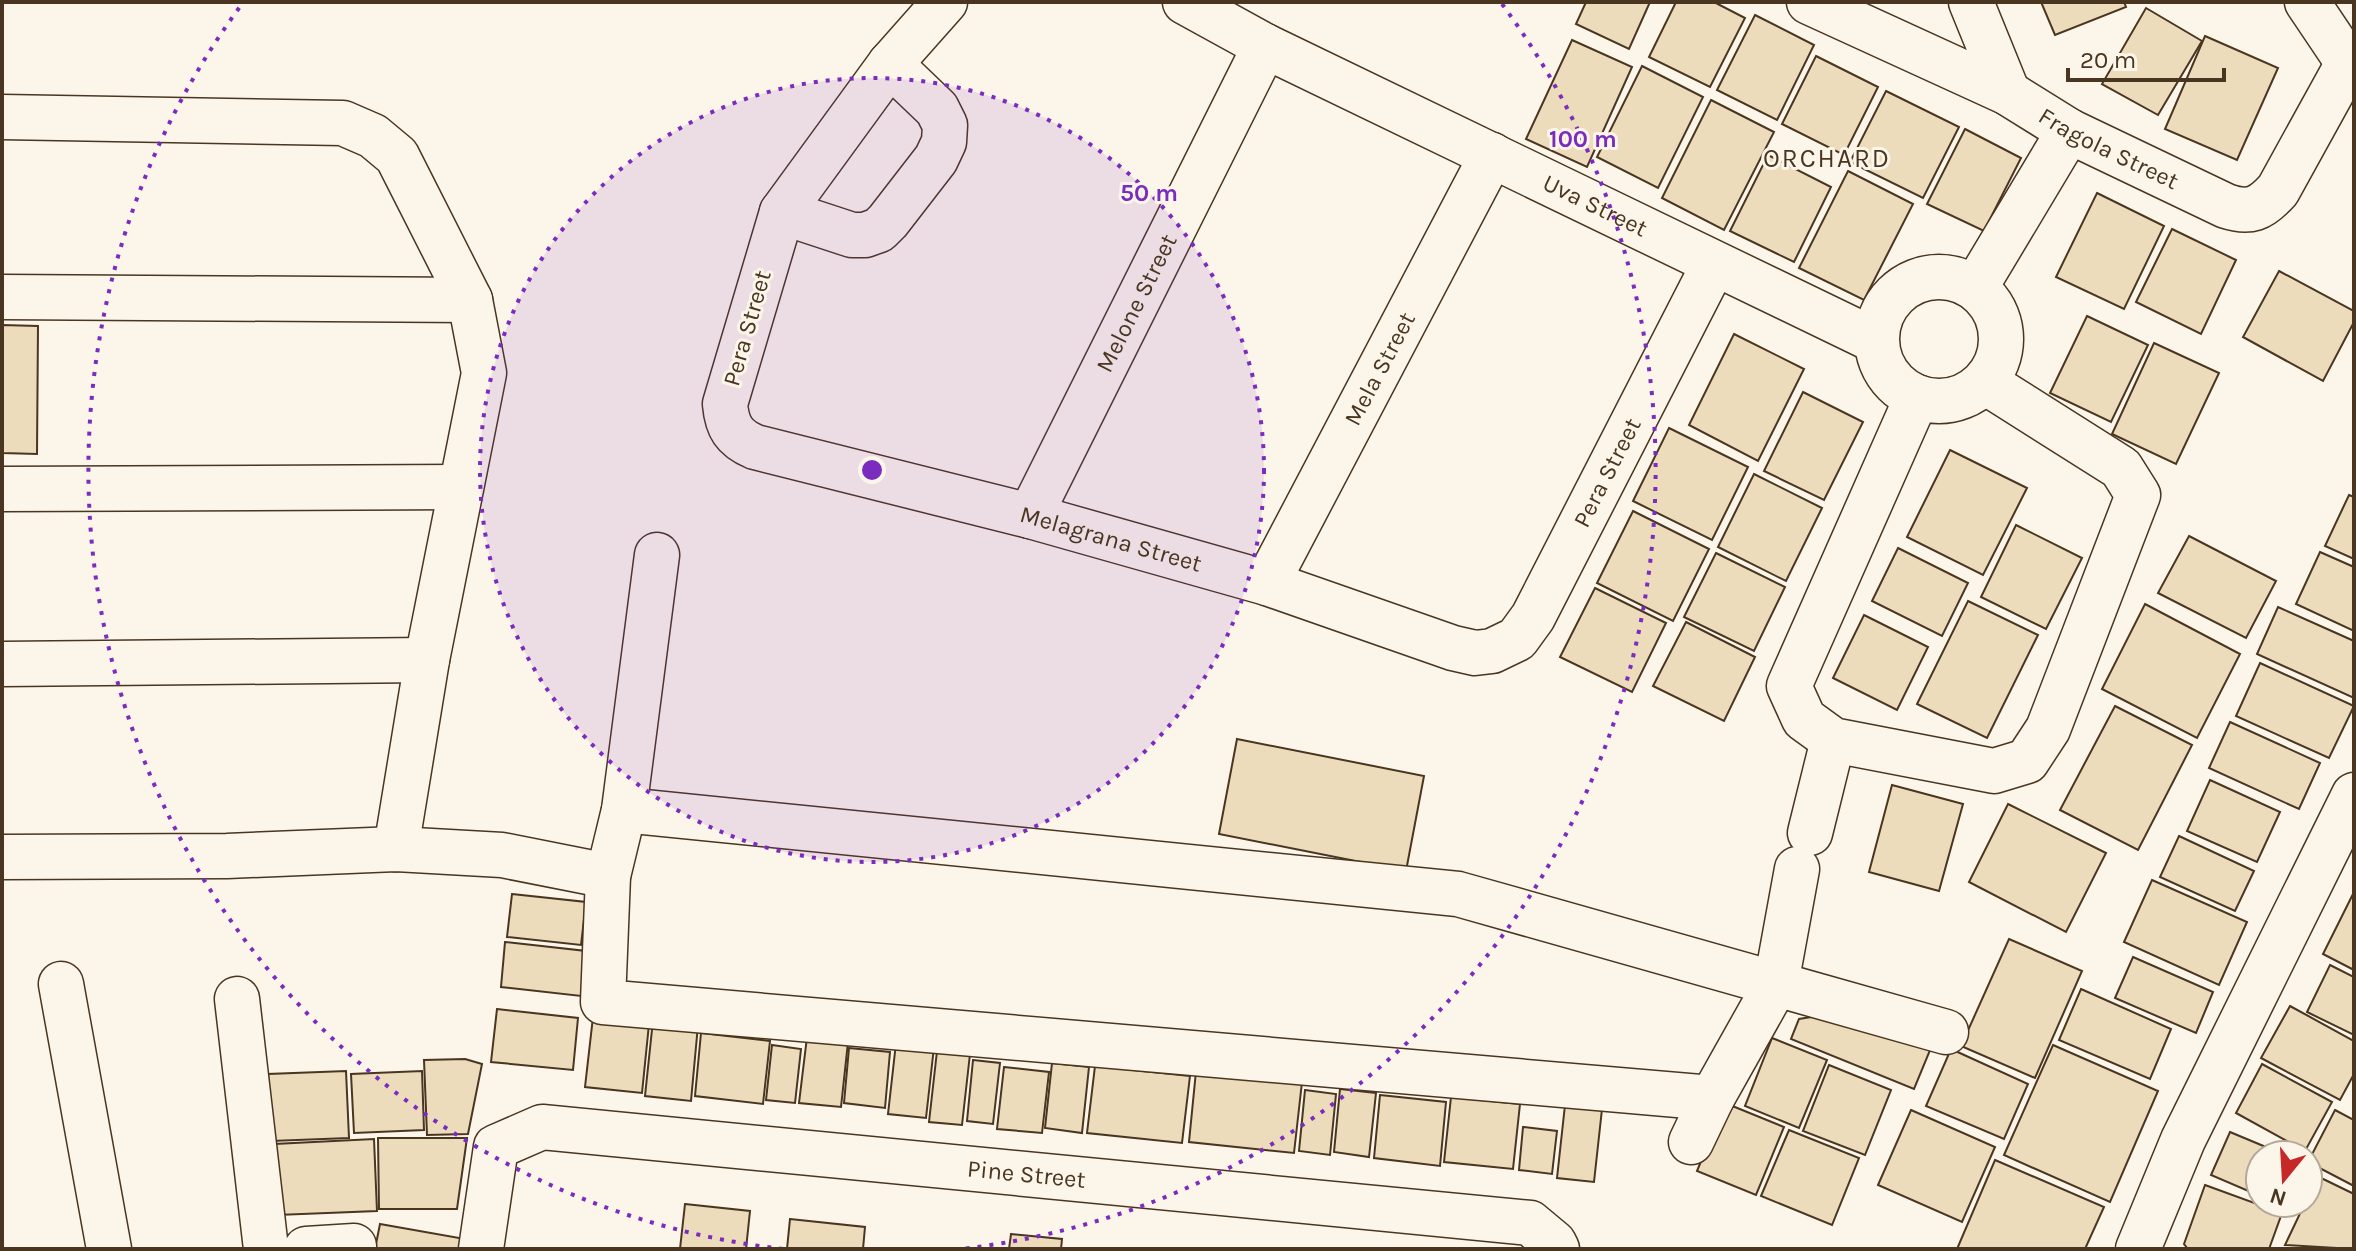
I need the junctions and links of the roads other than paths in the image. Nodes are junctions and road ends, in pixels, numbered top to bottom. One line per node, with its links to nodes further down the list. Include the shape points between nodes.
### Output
1 (945, 2): 7 (street, Pera Street)
2 (1185, 2): 6 (street, Uva Street)
3 (1809, 2): 9 (street, Fragola Street)
4 (1971, 2): 9 (street)
5 (2307, 2): 8 (street, Fragola Street)
6 (1265, 46): 12 (street, Uva Street); 24 (street, Melone Street)
7 (890, 64): 13 (street, Pera Street); 13 (street, via 937,109 945,125 936,159 888,221 865,235)
8 (2351, 64): 11 (street, Fragola Street, via 2278,190 2255,209 2226,206)
9 (2008, 93): 11 (street, Fragola Street)
10 (2, 117): 17 (street, via 343,123 373,136 397,156)
11 (2069, 131): 15 (street)
12 (1492, 155): 14 (street, Uva Street); 26 (street, Mela Street)
13 (782, 212): 21 (street, Pera Street, via 725,404 731,432)
14 (1714, 264): 18 (street, Uva Street); 27 (street, Pera Street, via 1533,617 1517,639)
15 (1975, 288): 18 (street, via 1938,276 1900,289 1887,304); 19 (street, via 1991,303 2003,343)
16 (2, 297): 17 (street)
17 (470, 300): 22 (street, via 484,373)
18 (1876, 341): 20 (street, via 1888,375)
19 (1985, 382): 20 (street, via 1953,400); 30 (street, via 2121,468 2138,495 2048,729 2027,761 1994,771)
20 (1917, 397): 30 (street, via 1789,686 1804,719)
21 (742, 441): 24 (street, Melagrana Street)
22 (460, 487): 23 (street); 28 (street)
23 (2, 489)
24 (1030, 516): 26 (street, Melagrana Street)
25 (657, 555): 32 (street)
26 (1267, 583): 27 (street, Melagrana Street)
27 (1475, 653)
28 (427, 660): 29 (street); 33 (street)
29 (2, 664)
30 (1833, 740): 37 (street)
31 (2354, 795): 48 (street, via 2183,1140)
32 (624, 810): 35 (street); 37 (street, via 1458,894)
33 (396, 849): 34 (street); 35 (street, via 502,855)
34 (2, 857)
35 (608, 876): 40 (street, via 603,1002)
36 (61, 984): 43 (street)
37 (1776, 984): 39 (street); 40 (street)
38 (237, 999): 44 (street)
39 (1946, 1032)
40 (1712, 1098): 41 (street)
41 (1691, 1142)
42 (1555, 1246): 47 (street, Pine Street, via 1530,1223 542,1127 496,1147)
43 (109, 1249)
44 (266, 1249)
45 (306, 1249): 46 (street)
46 (354, 1249)
47 (481, 1249)
48 (2138, 1249)

